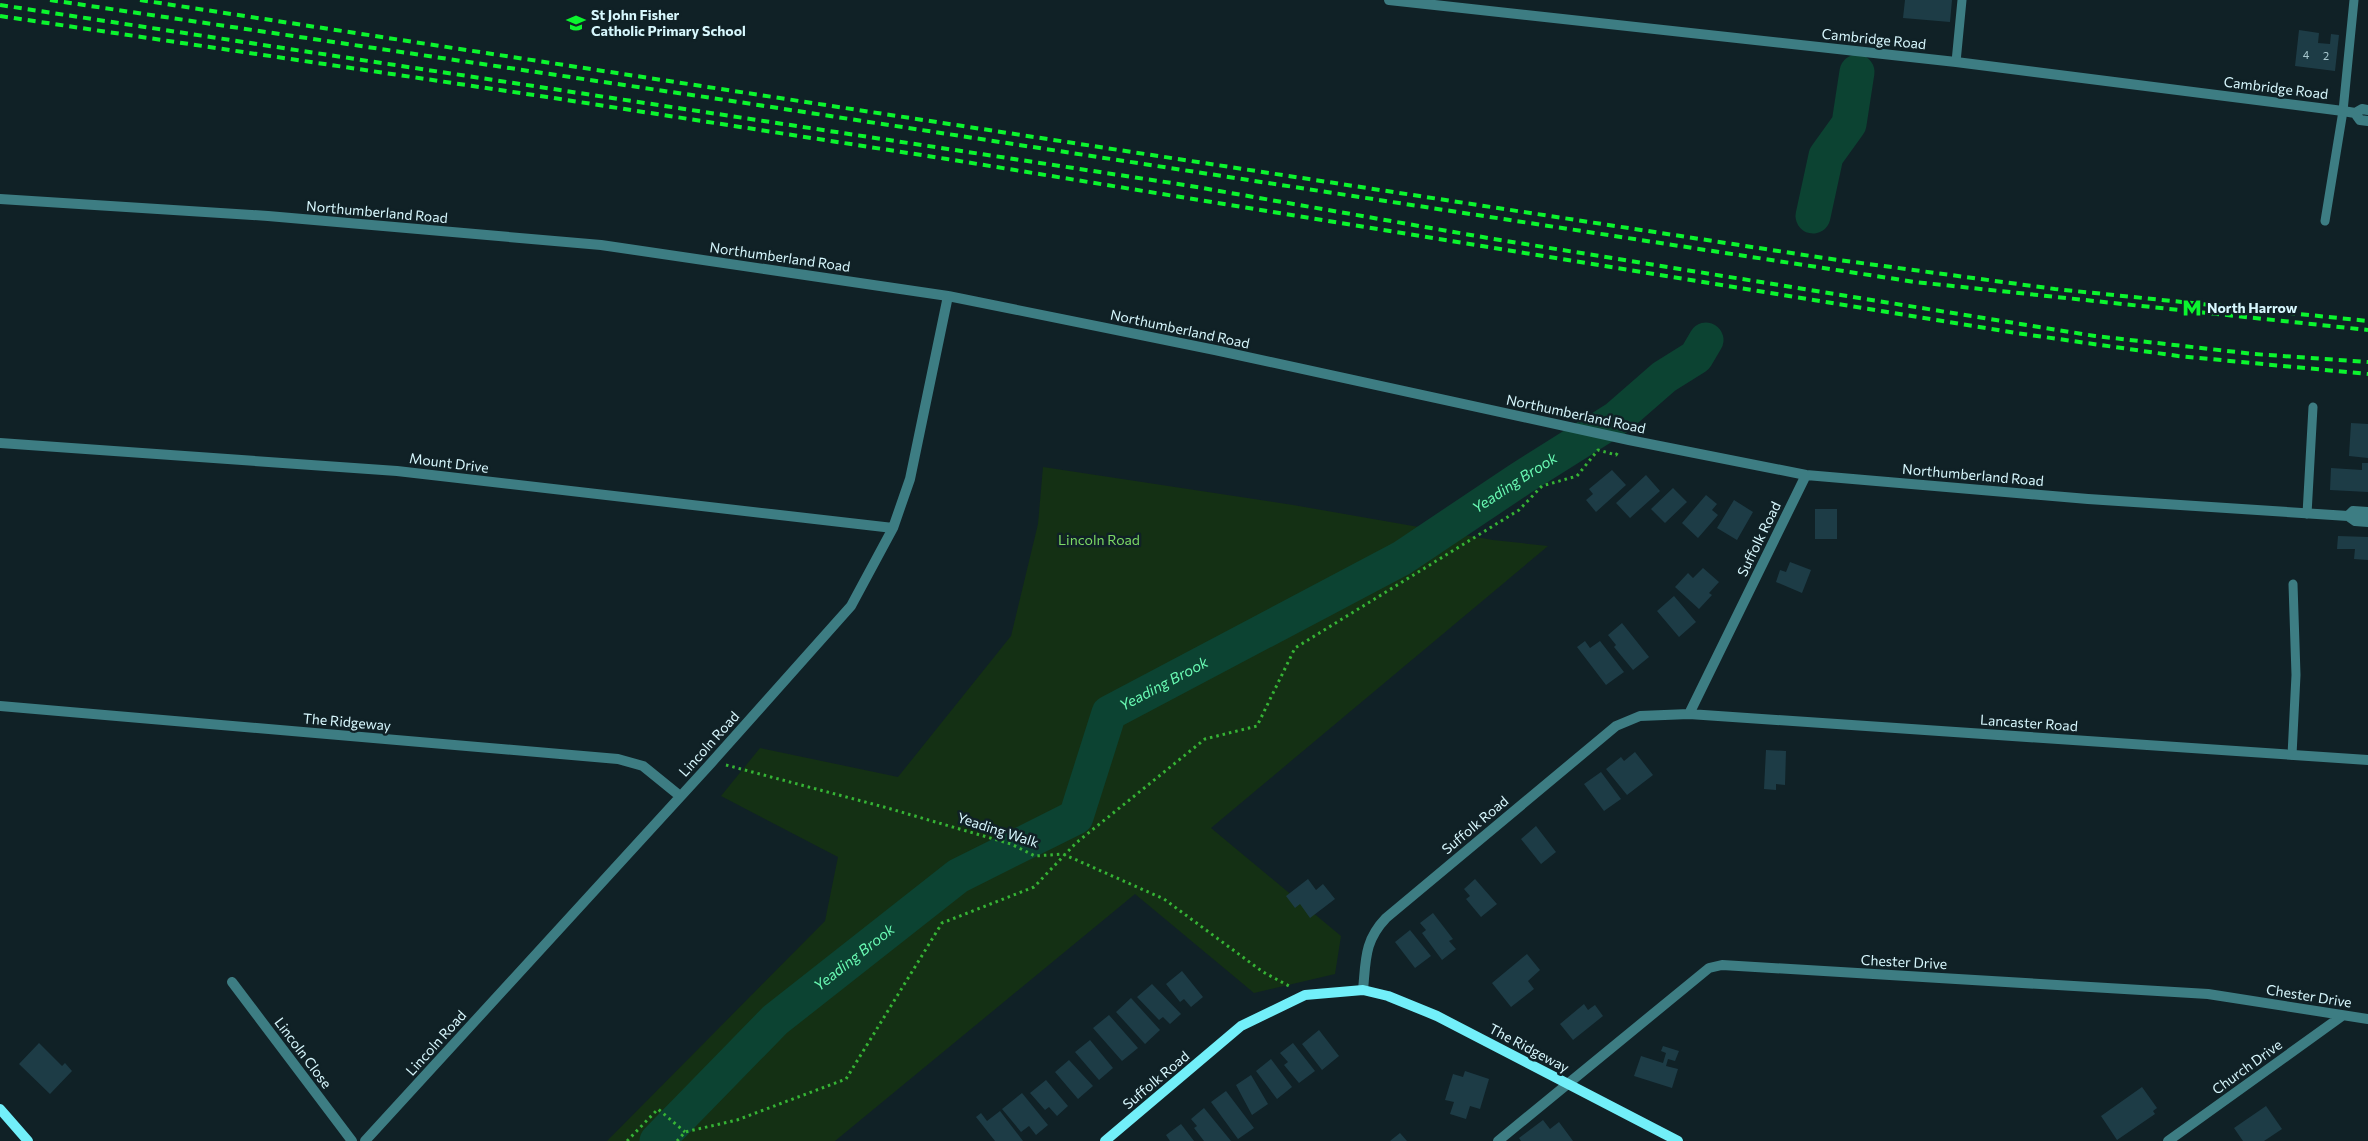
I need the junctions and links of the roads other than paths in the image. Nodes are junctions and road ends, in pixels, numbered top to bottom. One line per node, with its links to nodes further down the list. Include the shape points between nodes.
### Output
1 (1389, 0): 4 (street, Cambridge Road)
2 (1962, 0): 4 (lane)
3 (2354, 0): 6 (lane)
4 (1956, 62): 6 (street, Cambridge Road)
5 (2368, 110): 7 (street, Cambridge Road)
6 (2343, 111): 7 (street, Cambridge Road); 10 (lane)
7 (2355, 113): 8 (street, Cambridge Road, via 2360,120)
8 (2368, 121)
9 (0, 199): 11 (street, Northumberland Road, via 268,216 601,245)
10 (2325, 221)
11 (948, 296): 14 (street, Northumberland Road, via 1575,428 1621,443); 19 (street, Lincoln Road, via 910,479)
12 (2313, 407): 16 (lane)
13 (0, 443): 19 (street, Mount Drive, via 397,471)
14 (1806, 475): 16 (street, Northumberland Road); 22 (street, Suffolk Road)
15 (2368, 512): 17 (street, Northumberland Road, via 2353,511)
16 (2307, 514): 17 (street, Northumberland Road)
17 (2348, 516): 18 (street, Northumberland Road, via 2355,521)
18 (2368, 522)
19 (894, 528): 25 (street, Lincoln Road, via 851,606)
20 (2293, 584): 23 (lane, via 2296,675)
21 (0, 706): 25 (street, The Ridgeway, via 618,759 643,766)
22 (1689, 714): 23 (street, Lancaster Road); 27 (street, Suffolk Road, via 1640,716 1616,726 1394,912 1373,931)
23 (2292, 755): 24 (street, Lancaster Road)
24 (2368, 760)
25 (680, 796): 34 (street, Lincoln Road)
26 (232, 982): 33 (street, Lincoln Close)
27 (1363, 990): 30 (street, The Ridgeway, via 1388,996 1437,1016); 35 (street, Suffolk Road, via 1305,995 1241,1026)
28 (2342, 1016): 29 (street, Chester Drive); 30 (street, Chester Drive, via 2208,994 1722,966 1709,968); 38 (street, Church Drive)
29 (2368, 1019)
30 (1569, 1085): 36 (street, Chester Drive); 37 (street, The Ridgeway)
31 (0, 1109): 32 (street)
32 (28, 1141)
33 (352, 1141)
34 (365, 1141)
35 (1106, 1141)
36 (1498, 1141)
37 (1678, 1141)
38 (2168, 1141)

